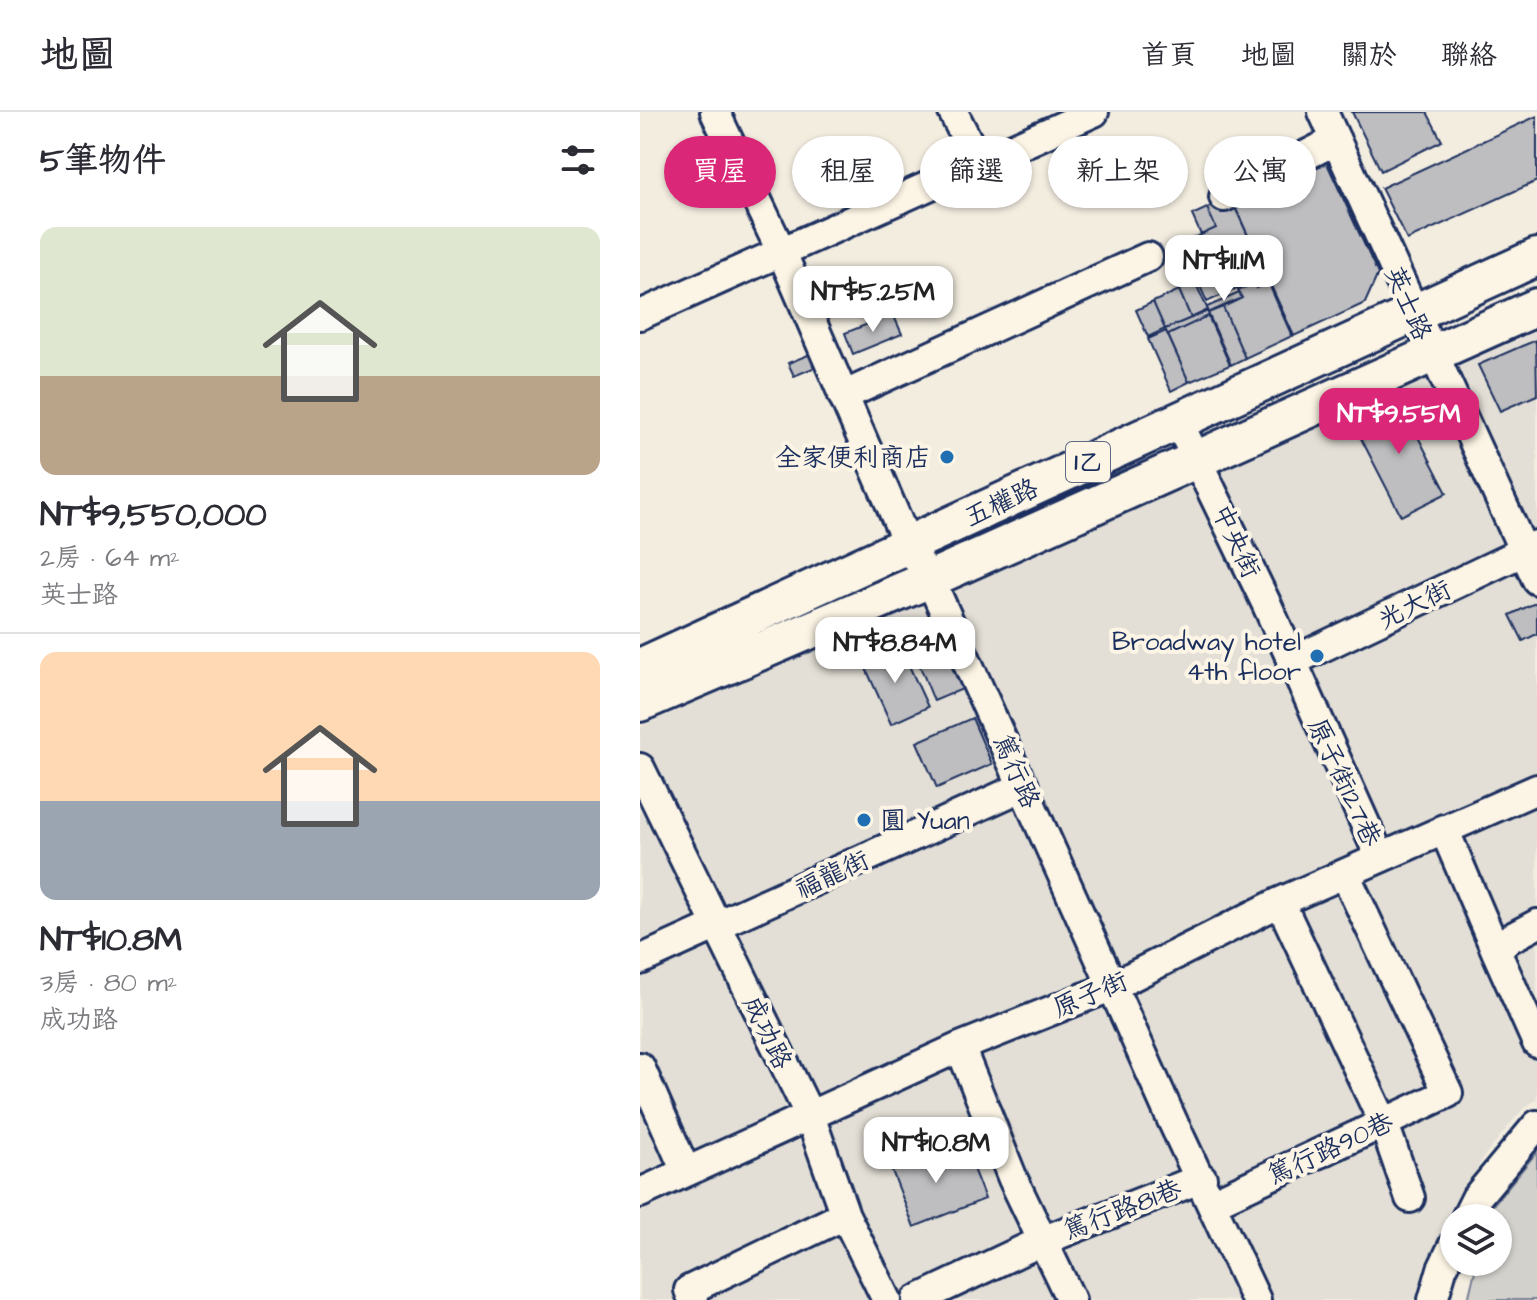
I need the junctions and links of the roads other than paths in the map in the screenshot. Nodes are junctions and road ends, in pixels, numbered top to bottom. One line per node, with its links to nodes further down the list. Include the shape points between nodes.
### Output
1 (715, 112): 10 (street, 篤行路)
2 (953, 112): 5 (street)
3 (1094, 112): 6 (street)
4 (1323, 112): 7 (street, 英士路)
5 (965, 136)
6 (1032, 140)
7 (1336, 140): 8 (street); 14 (street, 英士路)
8 (1316, 150)
9 (920, 191): 10 (street)
10 (782, 253): 15 (street); 17 (street, 篤行路)
11 (1148, 257): 17 (street)
12 (1537, 257): 14 (main road, 五權路 / 1乙)
13 (1537, 307): 16 (main road, 五權路 / 1乙)
14 (1414, 313): 16 (street, 英士路); 18 (main road, 五權路 / 1乙)
15 (640, 315)
16 (1432, 353): 19 (main road, 五權路 / 1乙); 21 (street, 英士路)
17 (843, 396): 20 (street, 篤行路)
18 (1178, 421): 19 (street, 中央街); 20 (main road, 五權路 / 1乙)
19 (1198, 458): 22 (main road, 五權路 / 1乙); 24 (street, 中央街)
20 (908, 545): 22 (street, 篤行路); 25 (main road, 五權路 / 1乙)
21 (1530, 548): 23 (street, 英士路); 24 (street, 光大街)
22 (930, 579): 26 (main road, 五權路 / 1乙); 28 (street, 篤行路)
23 (1537, 580)
24 (1291, 662): 31 (street, 原子街127巷)
25 (640, 667)
26 (640, 703)
27 (640, 768): 35 (street, 成功路)
28 (1024, 786): 35 (street, 福龍街); 38 (street, 篤行路)
29 (1537, 789): 30 (street, 原子街)
30 (1444, 829): 31 (street, 原子街); 36 (street)
31 (1380, 857): 32 (street, 原子街)
32 (1345, 874): 33 (street, 原子街); 43 (street, 篤行路90巷, via 1448,1093)
33 (1280, 902): 38 (street, 原子街); 43 (street)
34 (1537, 924): 36 (street)
35 (717, 927): 37 (street, 福龍街); 42 (street, 成功路)
36 (1496, 951): 39 (street)
37 (640, 960)
38 (1113, 986): 40 (street, 原子街); 46 (street, 篤行路)
39 (1537, 1043)
40 (960, 1047): 42 (street, 原子街); 51 (street)
41 (640, 1067): 45 (street)
42 (810, 1116): 45 (street, 原子街); 50 (street, 成功路)
43 (1384, 1124): 46 (street, 篤行路90巷); 48 (street)
44 (1537, 1125): 49 (street)
45 (686, 1172): 47 (street, 原子街)
46 (1207, 1191): 51 (street, 篤行路81巷); 57 (street, 篤行路)
47 (640, 1193)
48 (1410, 1198)
49 (1473, 1204)
50 (845, 1215): 53 (street); 54 (street, 成功路)
51 (1042, 1241): 55 (street, 篤行路81巷); 56 (street)
52 (1440, 1276): 58 (street)
53 (691, 1295)
54 (887, 1300)
55 (917, 1300)
56 (1071, 1300)
57 (1256, 1300)
58 (1433, 1300)

